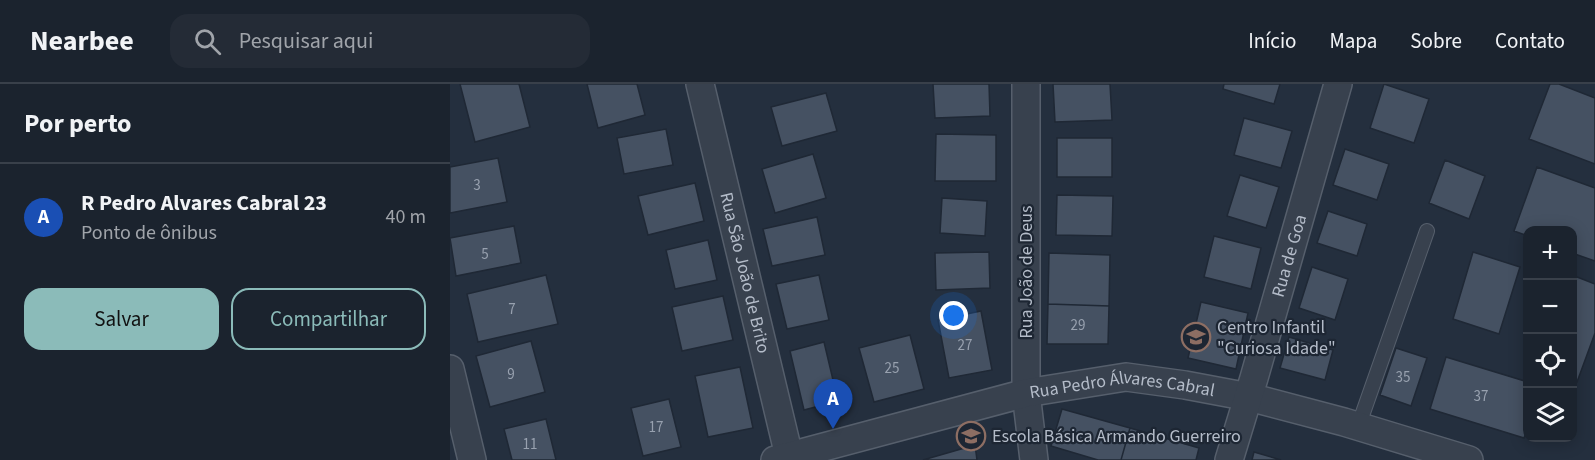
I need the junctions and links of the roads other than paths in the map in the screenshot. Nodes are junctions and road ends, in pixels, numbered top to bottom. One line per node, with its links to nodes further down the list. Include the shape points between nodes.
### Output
1 (700, 84): 9 (street, Rua São João de Brito)
2 (1026, 84): 6 (street, Rua João de Deus)
3 (1338, 84): 7 (street, Rua de Goa)
4 (1427, 231): 8 (lane)
5 (450, 369): 10 (street)
6 (1026, 393): 7 (street, Rua Pedro Álvares Cabral, via 1126,377); 9 (street, Rua Pedro Álvares Cabral); 11 (street, Rua João de Deus)
7 (1249, 397): 8 (street, Rua Pedro Álvares Cabral); 12 (street, Rua de Goa)
8 (1358, 427): 13 (street, Rua Pedro Álvares Cabral)
9 (785, 459)
10 (472, 460)
11 (1034, 460)
12 (1229, 460)
13 (1469, 460)

